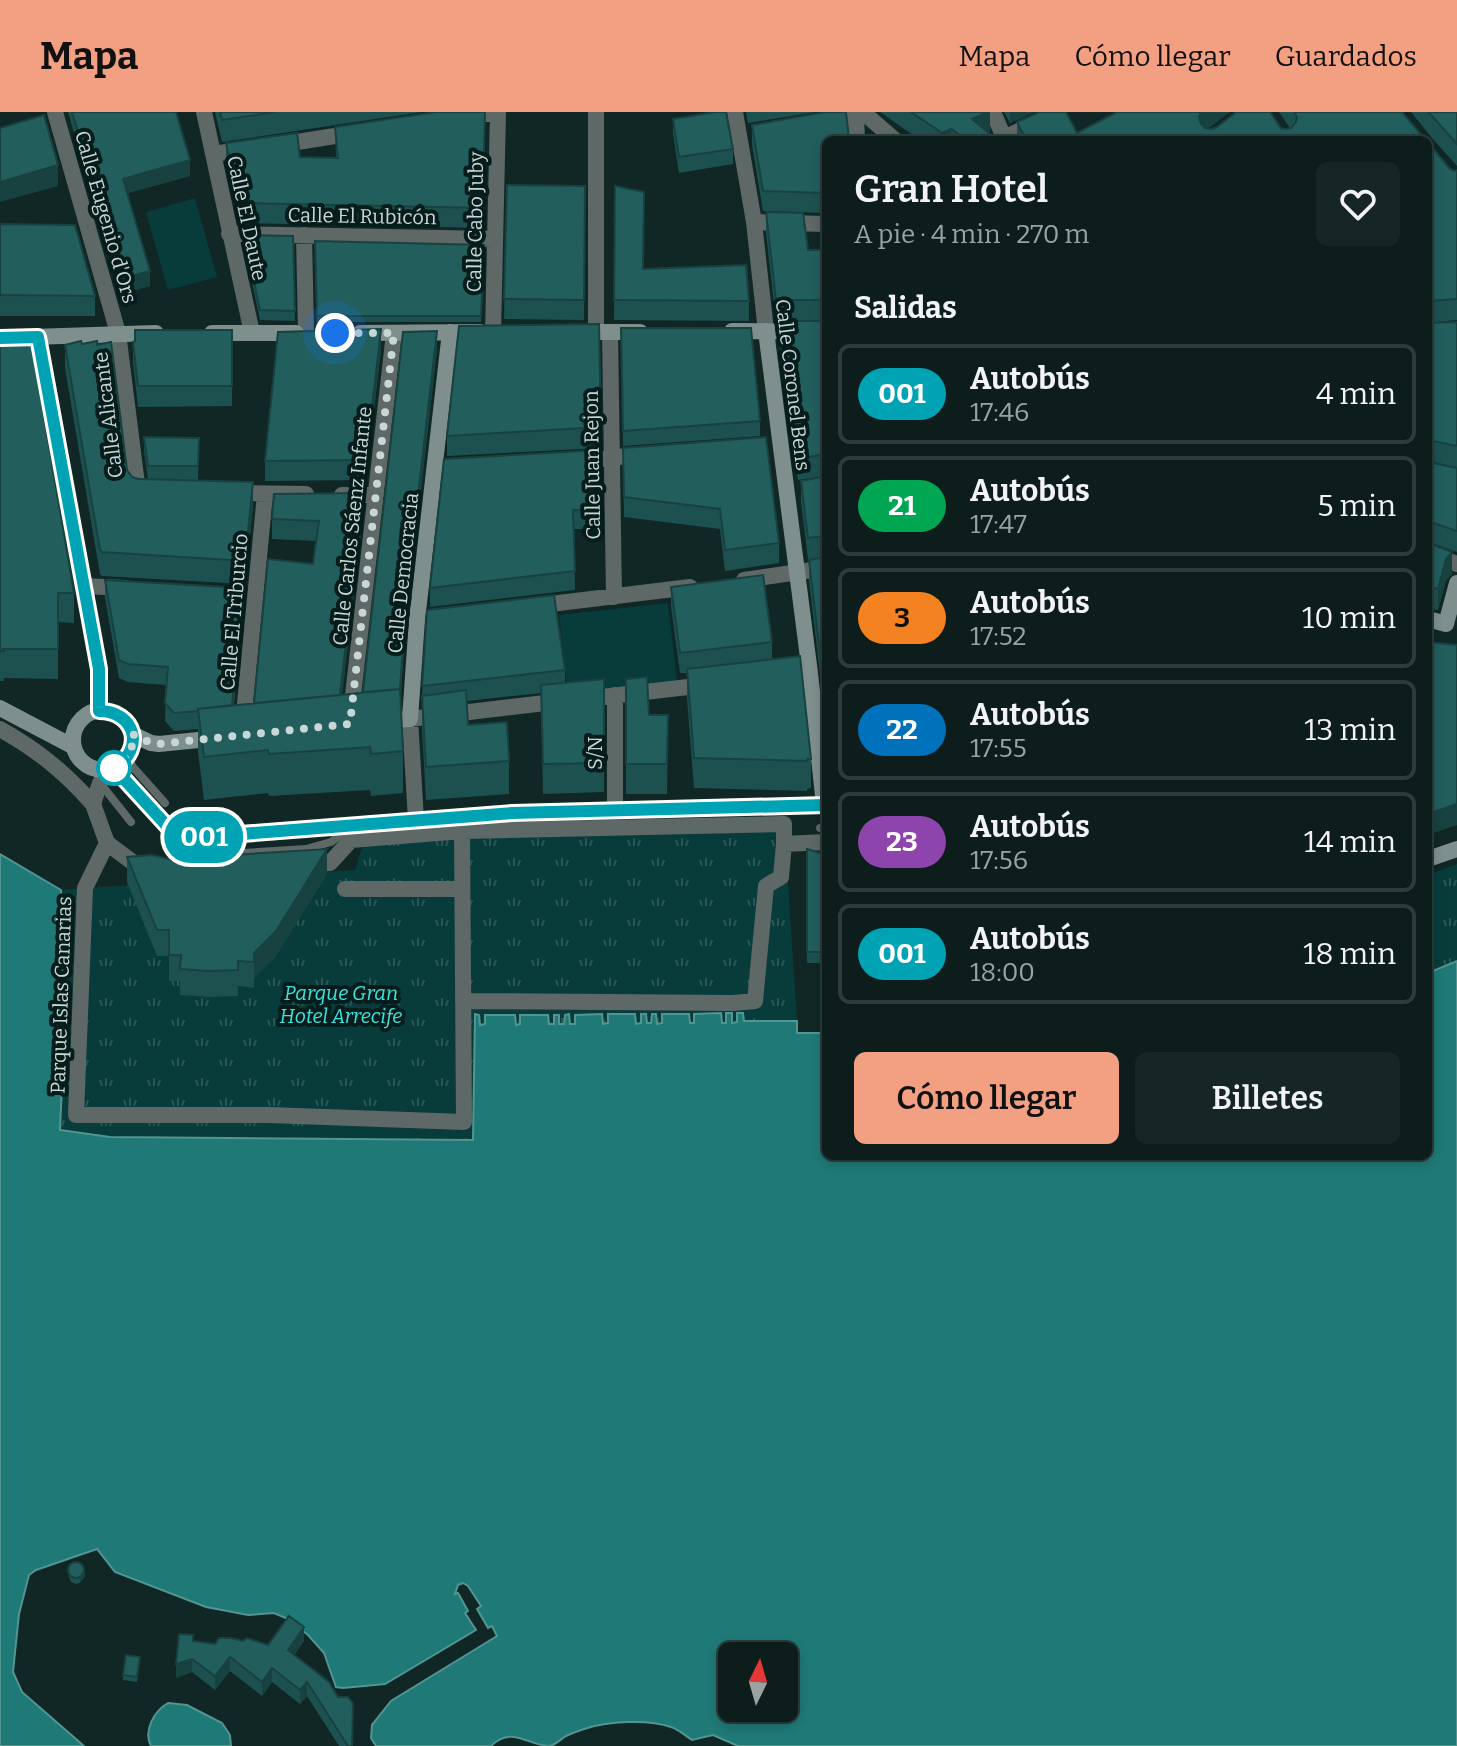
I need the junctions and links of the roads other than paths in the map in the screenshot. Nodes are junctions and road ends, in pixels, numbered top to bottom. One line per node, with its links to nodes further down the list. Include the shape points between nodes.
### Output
1 (55, 112): 29 (street, Calle Eugenio d'Ors)
2 (204, 112): 16 (street, Calle El Daute)
3 (498, 112): 9 (street); 21 (street, Calle Cabo Juby)
4 (596, 112): 26 (street, Calle Juan Rejon)
5 (735, 112): 17 (street, Calle Coronel Bens, via 748,134)
6 (993, 112): 14 (street)
7 (1058, 112): 15 (street)
8 (856, 116): 10 (street); 12 (street); 13 (street, via 865,114)
9 (453, 119)
10 (816, 122)
11 (363, 132): 16 (street)
12 (857, 136)
13 (890, 136)
14 (1002, 136)
15 (1009, 136)
16 (213, 154): 19 (street, Calle El Daute)
17 (754, 222): 18 (street); 23 (street, Calle Coronel Bens)
18 (822, 224)
19 (229, 234): 20 (street, Calle El Rubicón); 30 (street, Calle El Daute)
20 (304, 235): 21 (street, Calle El Rubicón); 31 (street)
21 (495, 239): 34 (street, Calle Cabo Juby)
22 (719, 331): 23 (main road)
23 (766, 331): 28 (main road); 47 (main road, Calle Coronel Bens, via 774,445 793,493)
24 (450, 332): 33 (main road); 34 (main road); 59 (main road, Calle Democracia, via 442,468)
25 (567, 332): 26 (main road)
26 (603, 332): 27 (main road); 38 (street, Calle Juan Rejon)
27 (657, 332)
28 (822, 332)
29 (118, 333): 30 (main road); 35 (main road); 40 (street, Calle Alicante, via 138,492)
30 (252, 333): 31 (main road)
31 (313, 333)
32 (350, 333): 33 (main road)
33 (394, 333): 43 (street, Calle Carlos Sáenz Infante)
34 (500, 333)
35 (38, 337): 36 (main road); 49 (main road)
36 (0, 338)
37 (659, 454): 38 (street)
38 (612, 458): 39 (street); 51 (street, Calle Juan Rejon)
39 (568, 460)
40 (169, 493)
41 (217, 493): 42 (street)
42 (265, 494): 43 (street); 63 (street, Calle El Triburcio, via 248,595)
43 (376, 495): 60 (street, Calle Carlos Sáenz Infante)
44 (1432, 555): 45 (street)
45 (1457, 564)
46 (822, 569): 47 (street)
47 (797, 573): 51 (street); 54 (main road, Calle Coronel Bens)
48 (1457, 583): 53 (main road, via 1446,624)
49 (83, 586): 50 (street); 58 (main road, via 99,669)
50 (146, 589)
51 (614, 597): 52 (street)
52 (523, 607)
53 (1432, 620)
54 (810, 673): 68 (main road, Calle Coronel Bens)
55 (720, 683): 56 (street)
56 (615, 695): 59 (street); 72 (street, S/N)
57 (0, 708): 64 (main road)
58 (99, 711): 62 (main road, via 123,718); 64 (main road, via 80,721)
59 (410, 719): 60 (main road); 73 (street, Calle Democracia)
60 (342, 725)
61 (0, 729): 70 (street, via 49,760)
62 (132, 734): 63 (main road, via 159,744); 65 (main road)
63 (250, 734)
64 (74, 747): 67 (main road)
65 (129, 755): 66 (main road); 69 (lane, via 132,766)
66 (114, 768): 67 (main road); 73 (main road, via 167,826 193,837)
67 (98, 776): 70 (street); 74 (lane)
68 (822, 779)
69 (165, 803)
70 (93, 804): 77 (street)
71 (822, 805): 72 (main road)
72 (615, 811): 73 (main road)
73 (416, 820)
74 (131, 822)
75 (462, 831): 78 (street, via 784,824); 82 (street, via 351,840 330,863); 84 (street, Parque Islas Canarias)
76 (822, 834): 78 (street)
77 (107, 843): 81 (street, via 135,864); 85 (street, Parque Islas Canarias, via 85,888 76,1115 464,1122)
78 (784, 844): 85 (street, via 781,877 766,886 755,1001)
79 (1457, 849): 80 (main road)
80 (1432, 858)
81 (157, 871)
82 (181, 873)
83 (345, 889): 84 (street)
84 (462, 889): 85 (street, Parque Islas Canarias)
85 (463, 1001)

